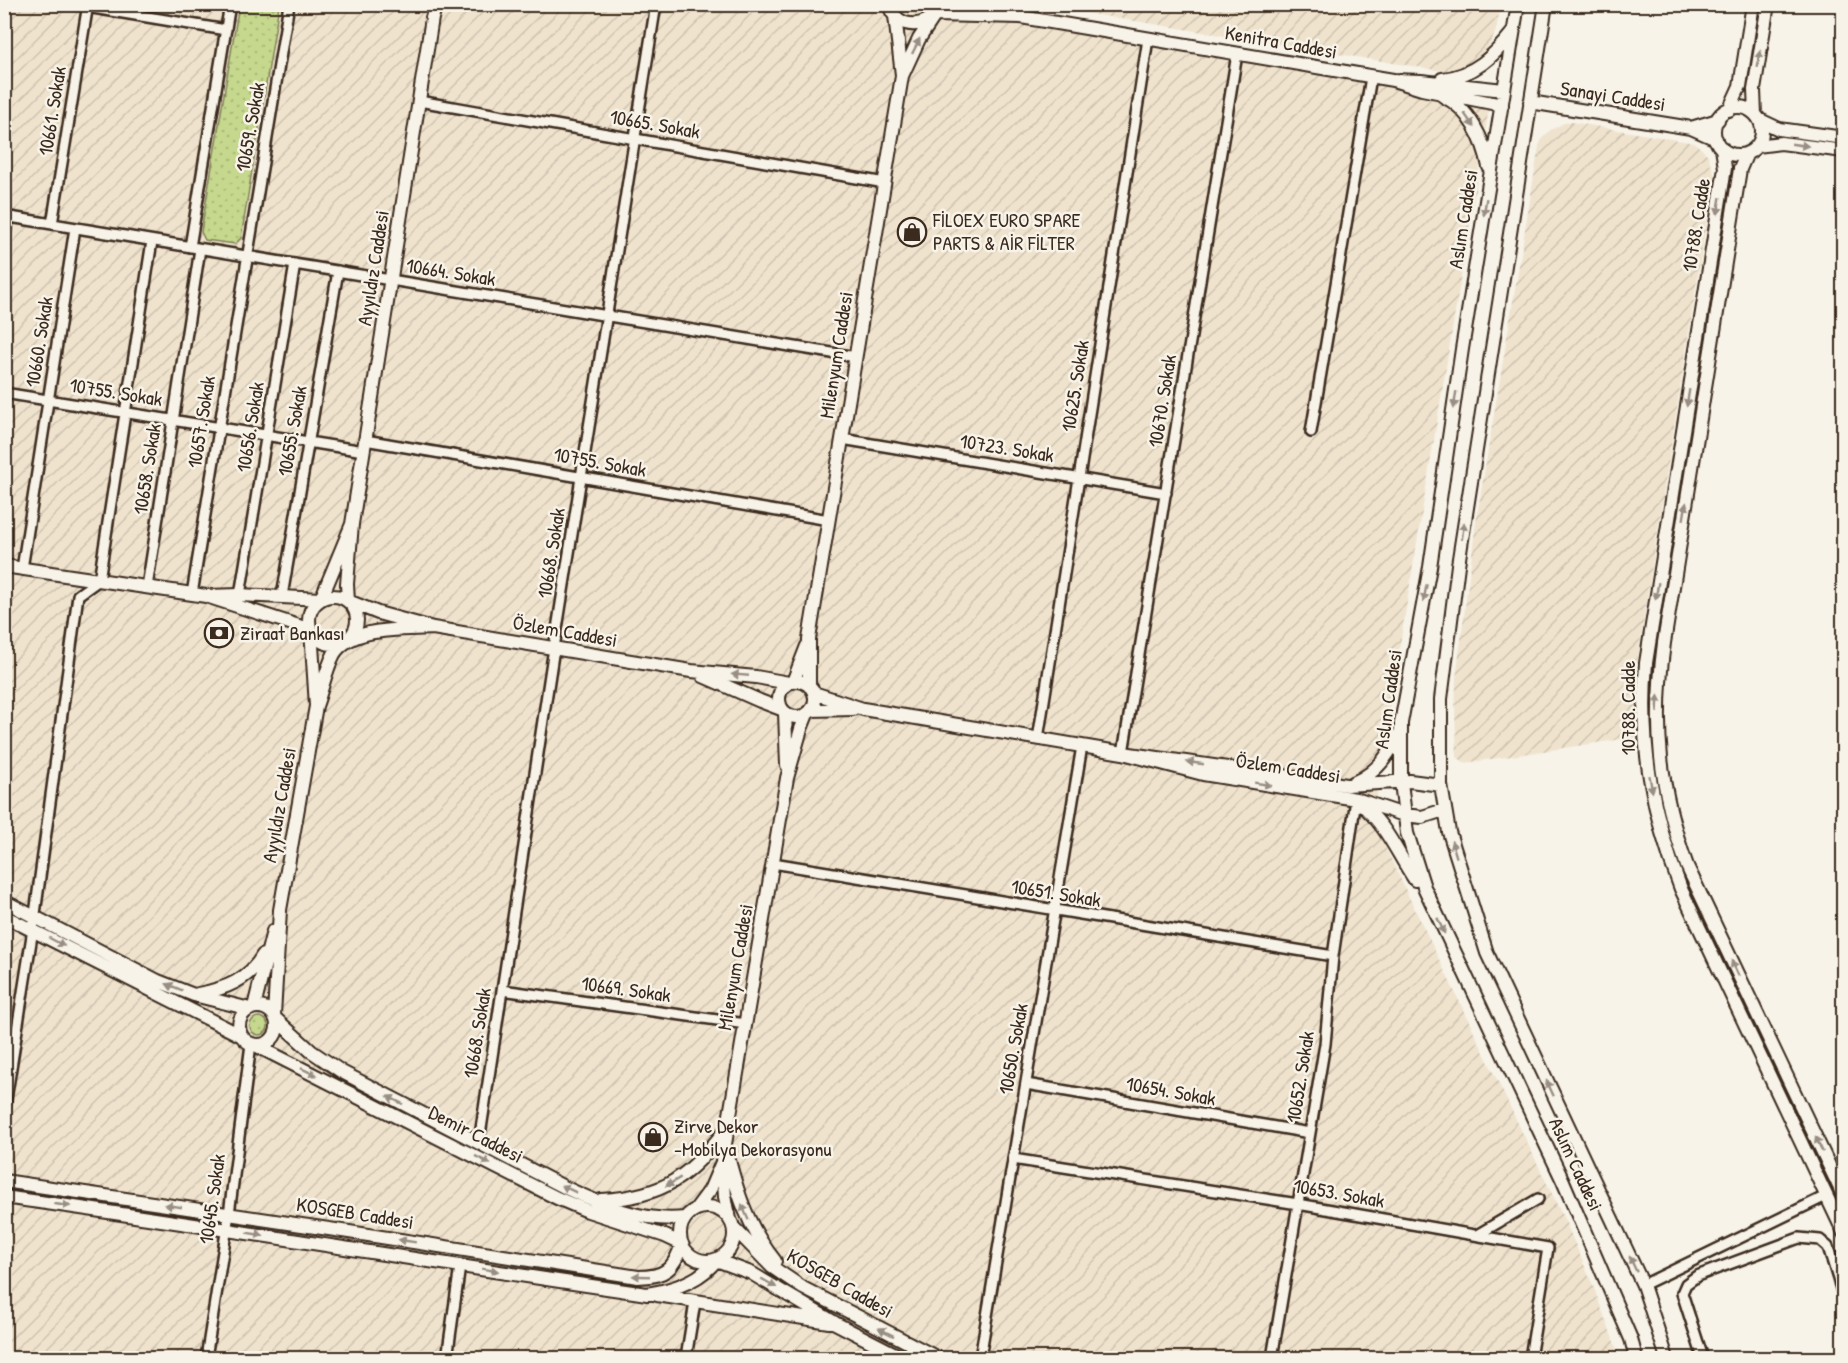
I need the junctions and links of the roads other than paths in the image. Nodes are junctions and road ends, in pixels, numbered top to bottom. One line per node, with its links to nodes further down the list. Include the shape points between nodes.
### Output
1 (5, 4): 13 (street)
2 (230, 4): 16 (street, 10659. Sokak)
3 (289, 4): 44 (street, 10659. Sokak)
4 (434, 4): 24 (street, Ayyıldız Caddesi)
5 (657, 4): 32 (street, 10668. Sokak)
6 (987, 4): 15 (street)
7 (1518, 4): 17 (street, Aslım Caddesi)
8 (1546, 4): 25 (street, Aslım Caddesi)
9 (1753, 4): 27 (street, via 1740,86)
10 (1768, 4): 28 (street, one-way to 10, via 1753,97)
11 (88, 6): 16 (street); 39 (street, 10661. Sokak)
12 (890, 8): 14 (street, via 910,25 926,23); 20 (street)
13 (4, 9)
14 (936, 12): 15 (street); 20 (street, one-way to 14)
15 (1021, 17): 18 (street, Kenitra Caddesi)
16 (226, 30): 43 (street, 10659. Sokak)
17 (1513, 31): 22 (street, via 1493,55 1473,70); 23 (street, Aslım Caddesi)
18 (1148, 39): 19 (street, Kenitra Caddesi); 61 (street, 10625. Sokak)
19 (1237, 54): 21 (street, Kenitra Caddesi); 62 (street, 10670. Sokak)
20 (902, 76): 37 (street, Milenyum Caddesi)
21 (1371, 77): 22 (street, Kenitra Caddesi); 55 (street)
22 (1422, 85): 23 (street, Kenitra Caddesi); 26 (street, Kenitra Caddesi); 36 (street, one-way to 36, via 1464,113 1484,148)
23 (1504, 90): 26 (street, Aslım Caddesi)
24 (419, 101): 32 (street, 10665. Sokak); 47 (street, Ayyıldız Caddesi)
25 (1530, 102): 30 (street, Sanayi Caddesi); 93 (street, Aslım Caddesi, one-way to 25, via 1441,699 1458,565)
26 (1502, 105): 36 (street, Aslım Caddesi)
27 (1728, 110): 28 (street, via 1744,108); 29 (street)
28 (1757, 117): 31 (street, via 1779,129); 34 (street, via 1762,132)
29 (1718, 120): 30 (street, Sanayi Caddesi); 33 (street, via 1715,127)
30 (1691, 128): 33 (street, Sanayi Caddesi)
31 (1844, 138)
32 (635, 139): 37 (street, 10665. Sokak); 48 (street, 10668. Sokak)
33 (1719, 143): 34 (street, via 1736,155); 122 (street, 10788. Cadde, one-way to 122, via 1725,168 1646,663 1644,743 1656,810 1681,890)
34 (1752, 150): 35 (street, one-way to 35, via 1781,142); 124 (street, 10788. Cadde, one-way to 34, via 1688,866 1670,810 1658,742 1664,643 1740,169)
35 (1844, 151)
36 (1491, 174): 87 (street, Aslım Caddesi, one-way to 87, via 1430,567)
37 (885, 183): 49 (street, Milenyum Caddesi)
38 (6, 217): 39 (street, 10664. Sokak); 41 (street)
39 (52, 224): 40 (street, 10664. Sokak)
40 (75, 228): 42 (street, 10664. Sokak); 51 (street, 10660. Sokak)
41 (4, 239)
42 (152, 241): 43 (street, 10664. Sokak); 52 (street)
43 (195, 248): 44 (street, 10664. Sokak); 53 (street, 10658. Sokak)
44 (247, 256): 45 (street, 10664. Sokak); 54 (street, 10657. Sokak)
45 (295, 264): 46 (street, 10664. Sokak); 56 (street, 10656. Sokak)
46 (338, 272): 47 (street, 10664. Sokak); 58 (street, 10655. Sokak)
47 (390, 280): 48 (street, 10664. Sokak); 59 (street, Ayyıldız Caddesi)
48 (607, 316): 49 (street, 10664. Sokak); 60 (street, 10668. Sokak)
49 (856, 357): 57 (street, Milenyum Caddesi)
50 (4, 393): 51 (street, 10755. Sokak)
51 (48, 400): 52 (street, 10755. Sokak); 66 (street, 10660. Sokak)
52 (126, 412): 53 (street, 10755. Sokak); 67 (street)
53 (173, 420): 54 (street, 10755. Sokak); 68 (street, 10658. Sokak)
54 (219, 427): 56 (street, 10755. Sokak); 69 (street, 10657. Sokak)
55 (1311, 432)
56 (267, 435): 58 (street, 10755. Sokak); 70 (street, 10656. Sokak)
57 (842, 439): 61 (street, 10723. Sokak); 63 (street, Milenyum Caddesi)
58 (309, 442): 59 (street, 10755. Sokak); 72 (street, 10655. Sokak)
59 (364, 446): 60 (street, 10755. Sokak); 64 (street, Ayyıldız Caddesi)
60 (581, 477): 63 (street, 10755. Sokak); 79 (street, 10668. Sokak)
61 (1079, 478): 62 (street, 10723. Sokak); 88 (street, 10625. Sokak)
62 (1166, 493): 90 (street, 10670. Sokak)
63 (829, 520): 78 (street, Milenyum Caddesi)
64 (352, 524): 73 (street, Ayyıldız Caddesi); 74 (street, Ayyıldız Caddesi)
65 (4, 566): 66 (street)
66 (22, 569): 67 (street)
67 (99, 580): 68 (street); 104 (street, via 78,595)
68 (147, 587): 69 (street)
69 (192, 594): 71 (street)
70 (240, 595): 71 (street); 72 (street)
71 (206, 596): 76 (street)
72 (282, 596): 73 (street)
73 (321, 598): 74 (street, via 335,595); 76 (street, via 309,616)
74 (348, 601): 75 (street, Özlem Caddesi); 77 (street, via 357,620)
75 (433, 628): 77 (street, Özlem Caddesi, via 378,632); 79 (street, Özlem Caddesi)
76 (311, 630): 77 (street, via 327,643); 83 (street, Ayyıldız Caddesi)
77 (348, 639): 83 (street, Ayyıldız Caddesi, via 335,653)
78 (809, 639): 81 (street); 82 (street)
79 (554, 648): 80 (street, Özlem Caddesi); 107 (street, 10668. Sokak)
80 (691, 671): 81 (street, Özlem Caddesi, one-way to 80); 85 (street, Özlem Caddesi)
81 (791, 682): 82 (street, via 801,682); 85 (street, via 779,697)
82 (812, 690): 84 (street, Özlem Caddesi); 86 (street, via 815,699)
83 (316, 706): 101 (street, Ayyıldız Caddesi)
84 (863, 709): 86 (street, Özlem Caddesi); 88 (street, Özlem Caddesi)
85 (783, 711): 86 (street, via 796,717); 91 (street)
86 (809, 712): 91 (street)
87 (1401, 723): 92 (street, Aslım Caddesi); 94 (street, via 1380,766)
88 (1038, 739): 89 (street, Özlem Caddesi)
89 (1082, 746): 90 (street, Özlem Caddesi); 102 (street, 10650. Sokak)
90 (1123, 753): 94 (street, Özlem Caddesi, one-way to 90); 95 (street, Özlem Caddesi, one-way to 95, via 1203,774)
91 (787, 778): 98 (street, Milenyum Caddesi)
92 (1401, 782): 93 (street, Özlem Caddesi); 94 (street, Özlem Caddesi); 97 (street, Aslım Caddesi)
93 (1441, 784): 96 (street, Aslım Caddesi)
94 (1347, 785)
95 (1356, 799): 97 (street, Özlem Caddesi); 100 (street, via 1382,824); 106 (street, 10652. Sokak)
96 (1444, 810): 97 (street, Özlem Caddesi, via 1422,817); 139 (street, Aslım Caddesi, one-way to 96, via 1487,953)
97 (1404, 815): 100 (street, Aslım Caddesi, via 1414,861)
98 (773, 863): 102 (street, 10651. Sokak); 111 (street, Milenyum Caddesi)
99 (4, 901): 104 (street, Demir Caddesi)
100 (1431, 904): 152 (street, Aslım Caddesi, one-way to 152, via 1563,1181)
101 (280, 910): 105 (street, Ayyıldız Caddesi); 110 (street, Ayyıldız Caddesi)
102 (1055, 911): 106 (street, 10651. Sokak); 113 (street, 10650. Sokak)
103 (4, 916): 104 (street, Demir Caddesi)
104 (34, 923): 108 (street, Demir Caddesi, one-way to 104); 112 (street, Demir Caddesi, one-way to 112); 114 (street)
105 (268, 947): 108 (street, via 259,963 241,979); 109 (street, Ayyıldız Caddesi)
106 (1333, 956): 116 (street, 10652. Sokak, via 1325,1044)
107 (502, 990): 111 (street, 10669. Sokak); 117 (street, 10668. Sokak)
108 (194, 995): 109 (street, Demir Caddesi)
109 (252, 1008): 110 (street, via 266,1008); 112 (street, via 240,1022)
110 (276, 1018): 112 (street, via 278,1027 269,1043); 117 (street, Demir Caddesi, one-way to 110, via 342,1072 311,1051)
111 (746, 1024): 115 (street, Milenyum Caddesi)
112 (250, 1042): 129 (street, 10645. Sokak); 135 (street, Demir Caddesi, one-way to 135, via 558,1198)
113 (1026, 1084): 116 (street, 10654. Sokak); 119 (street, 10650. Sokak)
114 (4, 1112)
115 (728, 1126): 118 (street, Milenyum Caddesi); 126 (street, one-way to 126, via 706,1154 667,1186 640,1196)
116 (1310, 1133): 127 (street, 10652. Sokak)
117 (479, 1142): 126 (street, Demir Caddesi, one-way to 117)
118 (725, 1144): 120 (street, Milenyum Caddesi); 138 (street, one-way to 118, via 744,1213)
119 (1013, 1159): 127 (street, 10653. Sokak); 149 (street, 10650. Sokak)
120 (722, 1161): 128 (street, Milenyum Caddesi, via 710,1190); 131 (street, Milenyum Caddesi)
121 (4, 1181): 129 (street, KOSGEB Caddesi, one-way to 121)
122 (1826, 1196): 133 (street, 10788. Cadde); 139 (street)
123 (4, 1197): 132 (street, KOSGEB Caddesi, one-way to 132)
124 (1844, 1197)
125 (1538, 1198): 134 (street)
126 (597, 1201): 130 (street, Demir Caddesi, via 649,1218)
127 (1298, 1204): 134 (street, 10653. Sokak); 150 (street, 10652. Sokak)
128 (695, 1210): 130 (street); 131 (street, via 716,1208)
129 (229, 1214): 132 (street, 10645. Sokak); 135 (street, KOSGEB Caddesi, one-way to 129, via 677,1259 666,1272 638,1277)
130 (685, 1218): 135 (street)
131 (732, 1224): 136 (street, via 731,1247); 138 (street, KOSGEB Caddesi, via 759,1255)
132 (227, 1229): 137 (street, KOSGEB Caddesi, one-way to 137); 144 (street, 10645. Sokak)
133 (1844, 1233)
134 (1477, 1235): 151 (street, 10653. Sokak, via 1548,1248)
135 (682, 1244): 136 (street, via 696,1259)
136 (716, 1260): 140 (street, KOSGEB Caddesi, via 688,1282); 143 (street, KOSGEB Caddesi, one-way to 143, via 759,1278)
137 (460, 1266): 140 (street, KOSGEB Caddesi, one-way to 140); 145 (street)
138 (788, 1279): 148 (street, KOSGEB Caddesi, one-way to 138)
139 (1642, 1285): 153 (street, Aslım Caddesi)
140 (646, 1294): 142 (street, KOSGEB Caddesi)
141 (1844, 1298): 154 (street, via 1828,1247 1820,1240 1799,1238 1697,1276 1682,1293)
142 (695, 1302): 143 (street, KOSGEB Caddesi); 146 (street)
143 (835, 1323): 147 (street, KOSGEB Caddesi)
144 (206, 1359)
145 (447, 1359)
146 (686, 1359)
147 (903, 1359)
148 (938, 1359)
149 (980, 1359)
150 (1272, 1359)
151 (1530, 1359)
152 (1636, 1359)
153 (1667, 1359)
154 (1703, 1359)

